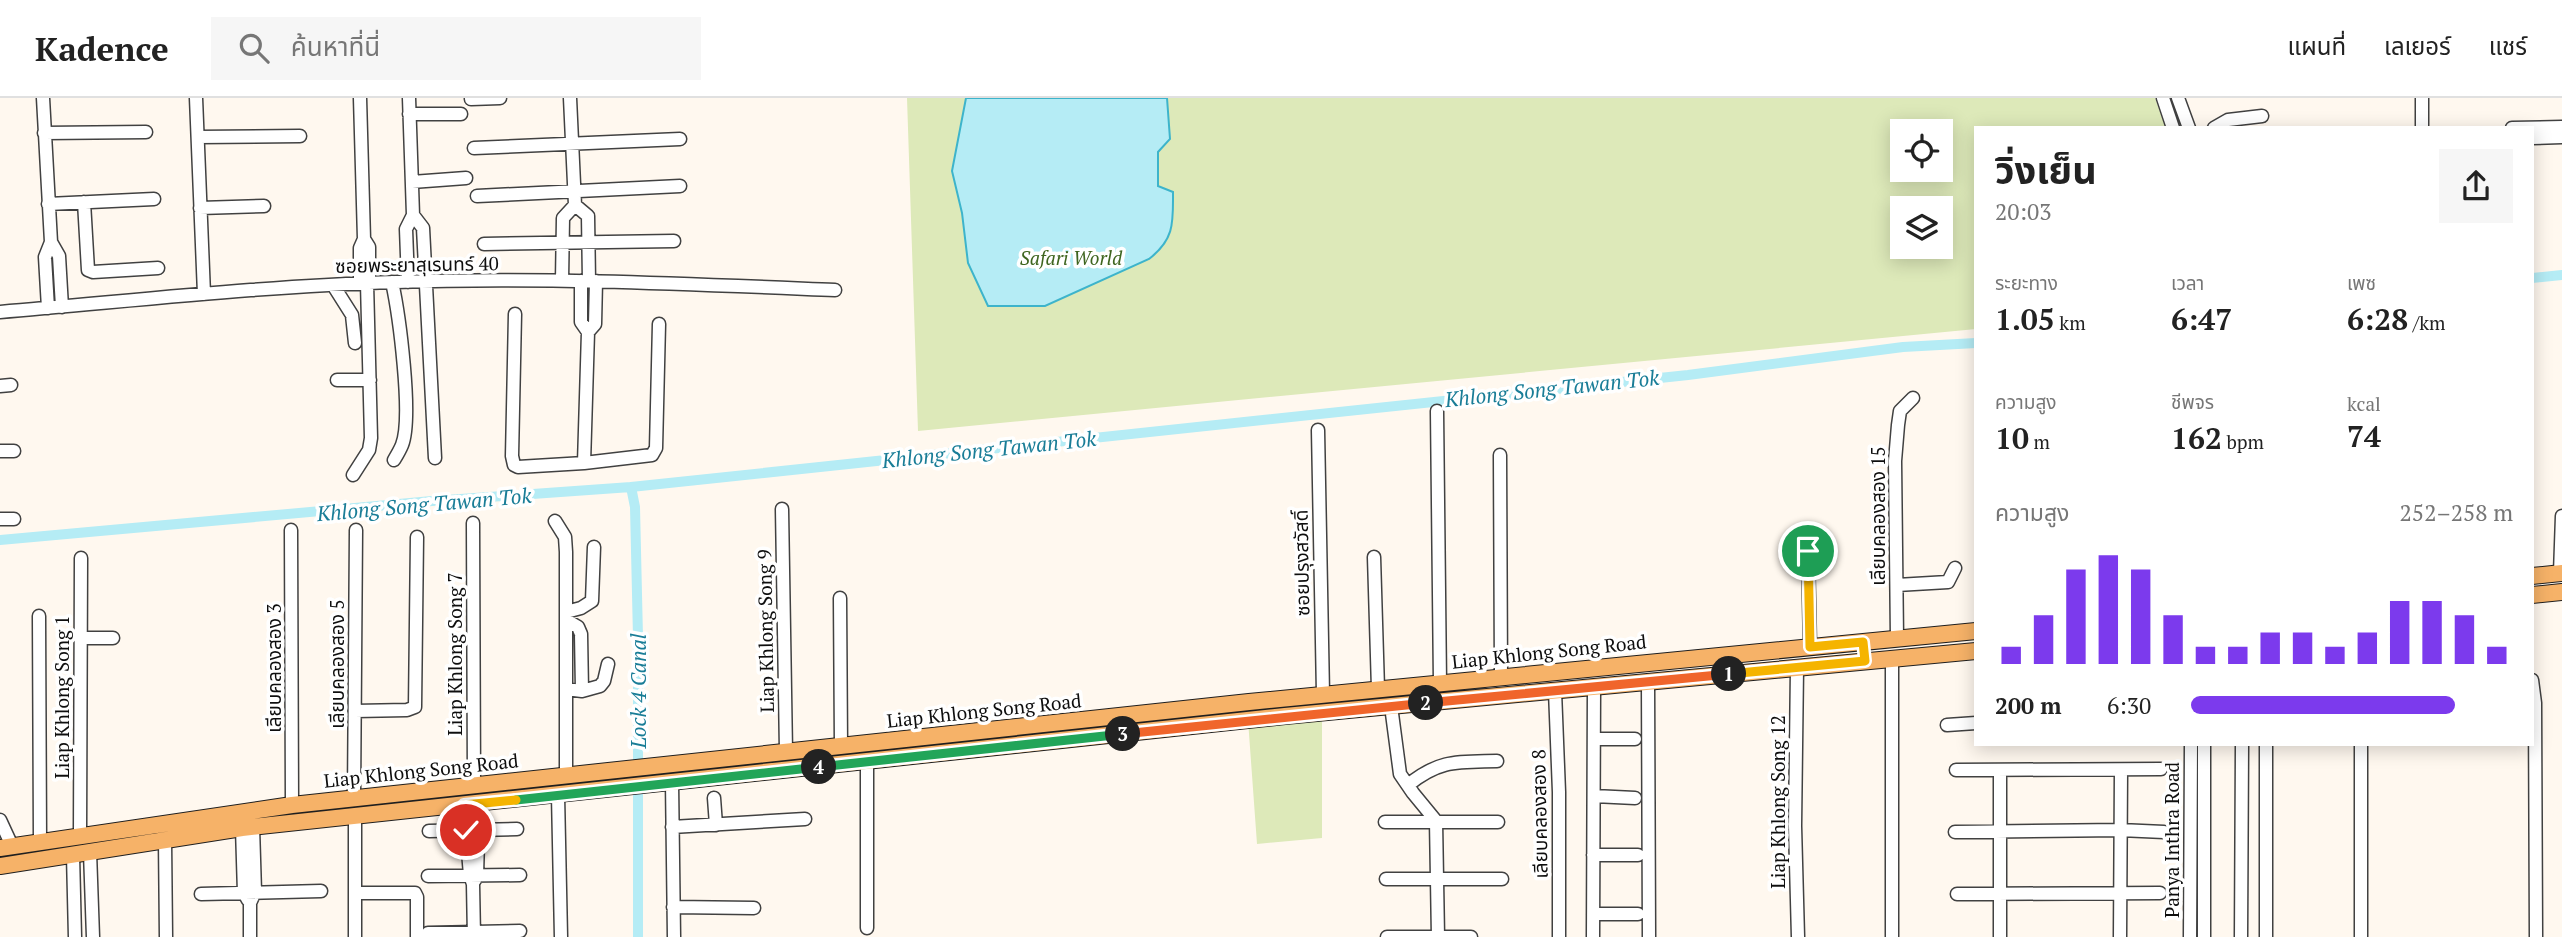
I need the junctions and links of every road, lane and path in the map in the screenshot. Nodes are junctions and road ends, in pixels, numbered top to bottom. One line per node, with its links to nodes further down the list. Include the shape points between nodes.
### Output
1 (43, 98): 21 (street)
2 (196, 98): 23 (street)
3 (360, 98): 53 (street, via 364,239 369,247)
4 (409, 98): 11 (street)
5 (500, 98): 10 (street)
6 (569, 98): 27 (street)
7 (2163, 98): 14 (street)
8 (2178, 98): 15 (street)
9 (2422, 98): 17 (street)
10 (471, 99)
11 (409, 114): 12 (street); 30 (street)
12 (461, 114)
13 (2262, 116): 16 (street, via 2228,120)
14 (2172, 126)
15 (2188, 126)
16 (2218, 126)
17 (2422, 126)
18 (2562, 127): 19 (street)
19 (2534, 128)
20 (146, 132): 21 (street)
21 (44, 133): 36 (street)
22 (300, 136): 23 (street)
23 (198, 137): 39 (street)
24 (2562, 137): 25 (street)
25 (2534, 138)
26 (680, 139): 27 (street)
27 (571, 143): 28 (street); 32 (street)
28 (474, 148)
29 (466, 178): 30 (street)
30 (412, 182): 40 (street)
31 (680, 186): 32 (street)
32 (573, 190): 33 (street); 37 (street)
33 (477, 196)
34 (154, 200): 35 (street)
35 (84, 202): 36 (street); 46 (street, via 88,270)
36 (48, 204): 43 (street)
37 (575, 205): 41 (street, via 588,216); 44 (street, via 563,218)
38 (264, 206): 39 (street)
39 (200, 208): 55 (street)
40 (413, 215): 47 (street, via 423,228); 51 (street, via 406,229)
41 (589, 241): 42 (street); 44 (street); 49 (street)
42 (674, 241)
43 (51, 242): 57 (street, via 59,256); 58 (street, via 45,257)
44 (562, 242): 45 (street); 48 (street)
45 (484, 244)
46 (158, 268)
47 (428, 281): 48 (street, ซอยพระยาสุเรนทร์ 40); 51 (street, ซอยพระยาสุเรนทร์ 40); 71 (street)
48 (562, 281): 49 (street, ซอยพระยาสุเรนทร์ 40)
49 (588, 281): 54 (street, ซอยพระยาสุเรนทร์ 40); 73 (street, via 595,324 588,332)
50 (392, 282): 51 (street, ซอยพระยาสุเรนทร์ 40); 53 (street, ซอยพระยาสุเรนทร์ 40); 72 (street, via 400,324 406,418 403,444)
51 (408, 282)
52 (333, 285): 53 (street, ซอยพระยาสุเรนทร์ 40); 55 (street, ซอยพระยาสุเรนทร์ 40); 56 (street)
53 (366, 286): 56 (street); 64 (street)
54 (835, 290)
55 (204, 293): 57 (street, ซอยพระยาสุเรนทร์ 40)
56 (343, 299): 62 (street, via 352,316)
57 (62, 307): 58 (street, ซอยพระยาสุเรนทร์ 40)
58 (48, 308): 59 (street, ซอยพระยาสุเรนทร์ 40)
59 (0, 312)
60 (515, 314): 73 (street, via 514,465)
61 (659, 324): 73 (street, via 655,451 648,456)
62 (355, 344)
63 (337, 380): 64 (street)
64 (370, 380): 74 (street, via 369,450)
65 (1913, 398): 91 (street, เลียบคลองสอง 15, via 1900,411 1898,425)
66 (1437, 411): 110 (street)
67 (1318, 430): 116 (street, ซอยปรุงสวัสดิ์)
68 (0, 451): 69 (street)
69 (14, 451)
70 (1500, 455): 108 (street)
71 (435, 458)
72 (394, 460)
73 (584, 463)
74 (353, 475)
75 (782, 509): 130 (street, Liap Khlong Song 9)
76 (2562, 516): 89 (street)
77 (0, 519): 78 (street)
78 (14, 519)
79 (555, 522): 96 (street, via 565,537)
80 (473, 523): 139 (street, Liap Khlong Song 7)
81 (291, 530): 147 (street, เลียบคลองสอง 3)
82 (356, 530): 119 (street, เลียบคลองสอง 5)
83 (417, 537): 119 (street, via 415,707)
84 (594, 547): 96 (street, via 592,601)
85 (1808, 551): 102 (street)
86 (1374, 556): 113 (street)
87 (81, 558): 98 (street, Liap Khlong Song 1)
88 (1955, 568): 91 (street, via 1948,582)
89 (2561, 573): 90 (main road)
90 (2534, 576)
91 (1896, 585): 100 (street, เลียบคลองสอง 15)
92 (2562, 592): 93 (main road)
93 (2534, 595)
94 (840, 598): 129 (street)
95 (39, 616): 168 (street)
96 (566, 616): 112 (street); 114 (street, via 581,634)
97 (1974, 631): 100 (main road, Liap Khlong Song Road)
98 (80, 638): 99 (street); 166 (street, Liap Khlong Song 1)
99 (113, 638)
100 (1897, 639): 101 (main road, Liap Khlong Song Road)
101 (1863, 642): 102 (main road, Liap Khlong Song Road); 105 (main road)
102 (1810, 647): 108 (main road, Liap Khlong Song Road)
103 (1974, 651): 104 (main road, Liap Khlong Song Road)
104 (1892, 659): 105 (main road, Liap Khlong Song Road); 211 (street)
105 (1865, 661): 107 (main road, Liap Khlong Song Road)
106 (608, 664): 114 (street, via 600,686)
107 (1797, 668): 109 (main road, Liap Khlong Song Road); 210 (street, Liap Khlong Song 12)
108 (1501, 677): 110 (main road, Liap Khlong Song Road)
109 (1648, 682): 111 (main road, Liap Khlong Song Road); 209 (street)
110 (1440, 683): 113 (main road, Liap Khlong Song Road)
111 (1594, 687): 115 (main road, Liap Khlong Song Road); 122 (street)
112 (566, 689): 114 (street); 137 (street)
113 (1378, 689): 116 (main road, Liap Khlong Song Road)
114 (582, 691)
115 (1555, 691): 118 (main road, Liap Khlong Song Road); 207 (street, เลียบคลองสอง 8)
116 (1323, 695): 129 (main road, Liap Khlong Song Road)
117 (2534, 695): 219 (street)
118 (1391, 706): 131 (main road, Liap Khlong Song Road); 140 (street, via 1400,774)
119 (355, 711): 143 (street, เลียบคลองสอง 5)
120 (1974, 723): 121 (street)
121 (1947, 725)
122 (1594, 738): 123 (street); 142 (street)
123 (1635, 739)
124 (2191, 746): 214 (street, Panya Inthra Road)
125 (2204, 746): 215 (street, Panya Inthra Road)
126 (2242, 746): 216 (street)
127 (2266, 746): 217 (street)
128 (2361, 746): 218 (street)
129 (841, 747): 130 (main road, Liap Khlong Song Road)
130 (786, 752): 137 (main road, Liap Khlong Song Road)
131 (867, 761): 138 (main road, Liap Khlong Song Road); 193 (street)
132 (1497, 761): 140 (street, via 1448,763)
133 (2161, 769): 135 (street)
134 (1956, 770): 136 (street)
135 (2121, 770): 136 (street); 161 (street)
136 (2000, 771): 164 (street)
137 (566, 776): 139 (main road, Liap Khlong Song Road)
138 (672, 782): 141 (main road, Liap Khlong Song Road); 156 (street)
139 (474, 785): 143 (main road, Liap Khlong Song Road)
140 (1408, 785): 152 (street)
141 (558, 795): 146 (main road, Liap Khlong Song Road); 202 (street)
142 (1594, 796): 145 (street); 172 (street)
143 (354, 798): 147 (main road, Liap Khlong Song Road)
144 (714, 798): 155 (street)
145 (1635, 798)
146 (472, 804): 149 (main road, Liap Khlong Song Road); 159 (street); 160 (street)
147 (292, 805): 148 (main road, Liap Khlong Song Road)
148 (230, 812): 157 (main road); 166 (main road, Liap Khlong Song Road)
149 (355, 816): 157 (main road, Liap Khlong Song Road); 182 (street)
150 (0, 820): 169 (street)
151 (805, 820): 155 (street)
152 (1436, 821): 153 (street); 154 (street); 178 (street)
153 (1385, 822)
154 (1498, 822)
155 (716, 825): 156 (street)
156 (673, 827): 189 (street)
157 (242, 828): 167 (main road, Liap Khlong Song Road); 188 (street)
158 (517, 829): 160 (street)
159 (466, 830): 160 (street); 162 (street); 177 (street)
160 (480, 830): 177 (street)
161 (2120, 830): 164 (street); 165 (street); 184 (street)
162 (429, 831)
163 (1955, 832): 164 (street)
164 (2000, 832): 183 (street)
165 (2164, 832)
166 (80, 835): 168 (main road, Liap Khlong Song Road)
167 (165, 840): 170 (main road, Liap Khlong Song Road); 199 (street)
168 (40, 841): 169 (main road, Liap Khlong Song Road)
169 (6, 847)
170 (90, 852): 171 (main road, Liap Khlong Song Road); 198 (street)
171 (73, 855): 174 (main road, Liap Khlong Song Road); 197 (street)
172 (1593, 855): 173 (street); 191 (street)
173 (1638, 855)
174 (0, 866)
175 (520, 875): 177 (street)
176 (428, 876): 177 (street)
177 (474, 878): 195 (street)
178 (1437, 878): 179 (street); 180 (street); 205 (street)
179 (1386, 879)
180 (1502, 879)
181 (321, 891): 188 (street)
182 (355, 893): 196 (street, via 415,893); 201 (street)
183 (2000, 893): 184 (street); 187 (street); 212 (street)
184 (2120, 893): 185 (street); 213 (street)
185 (2160, 893)
186 (201, 894): 188 (street)
187 (1957, 894)
188 (250, 896): 200 (street)
189 (673, 907): 190 (street); 203 (street)
190 (754, 908)
191 (1593, 914): 192 (street); 208 (street)
192 (1638, 914)
193 (867, 928)
194 (520, 931): 195 (street)
195 (474, 934): 196 (street)
196 (423, 935)
197 (75, 937)
198 (93, 937)
199 (166, 937)
200 (250, 937)
201 (355, 937)
202 (561, 937)
203 (674, 937)
204 (1387, 937): 205 (street)
205 (1438, 937): 206 (street)
206 (1471, 937)
207 (1559, 937)
208 (1592, 937)
209 (1649, 937)
210 (1798, 937)
211 (1892, 937)
212 (2000, 937)
213 (2120, 937)
214 (2190, 937)
215 (2204, 937)
216 (2241, 937)
217 (2266, 937)
218 (2361, 937)
219 (2536, 937)

